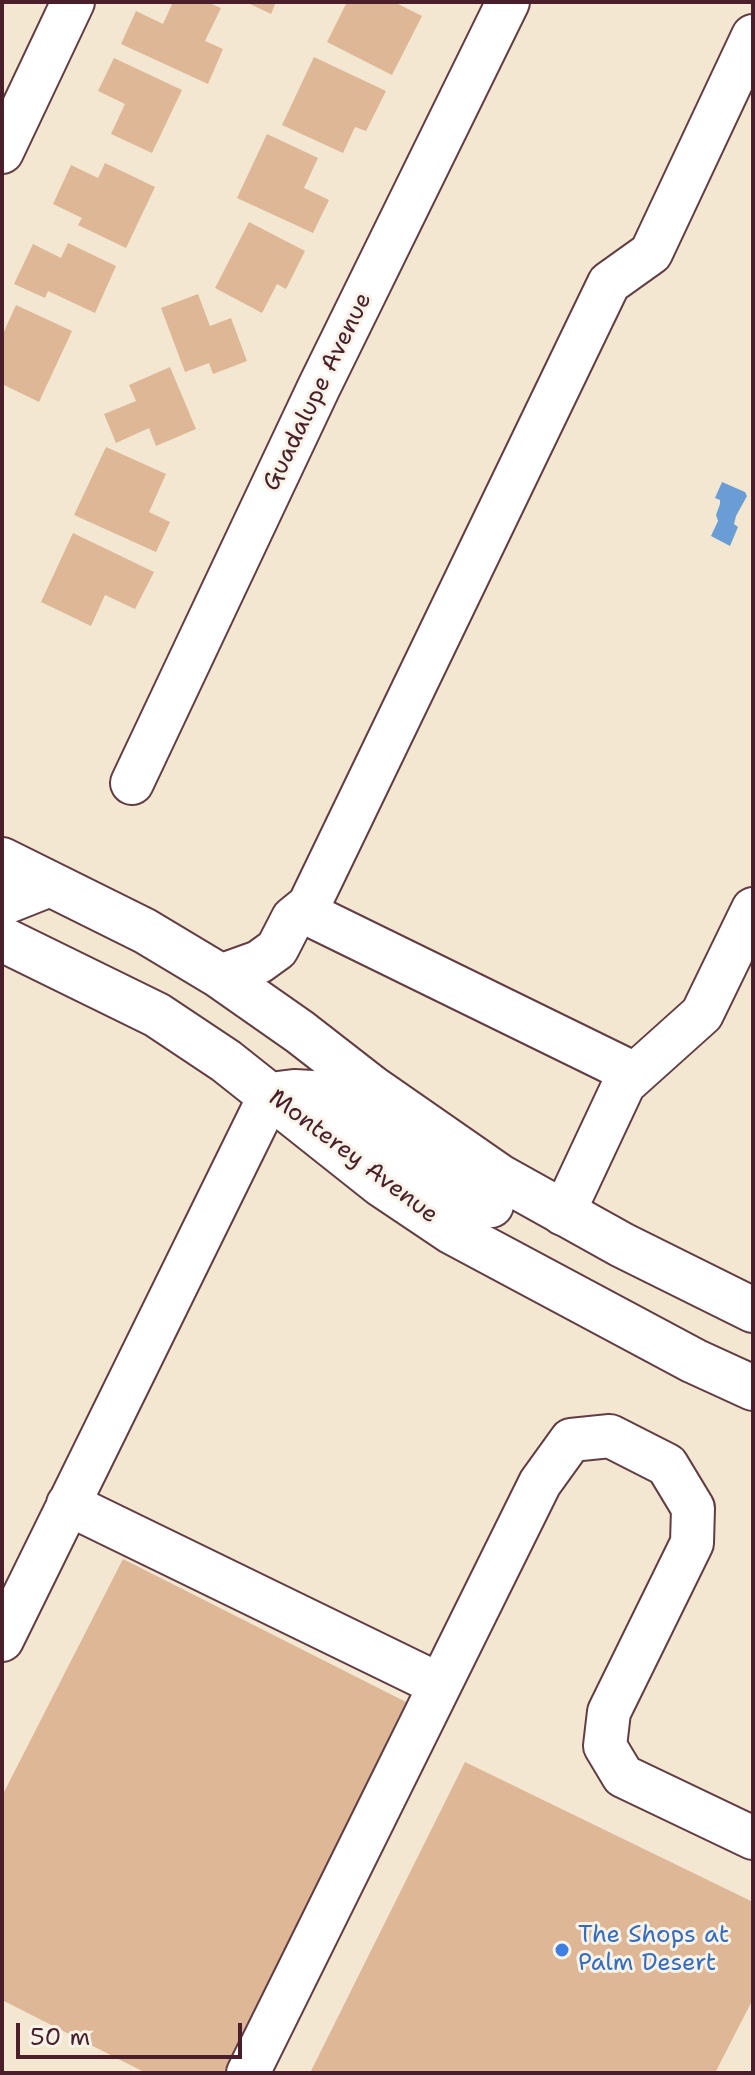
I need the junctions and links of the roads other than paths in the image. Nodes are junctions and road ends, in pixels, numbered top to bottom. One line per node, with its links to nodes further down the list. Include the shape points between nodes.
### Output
1 (73, 2): 4 (street)
2 (508, 2): 5 (street, Guadalupe Avenue)
3 (753, 36): 10 (street, via 651,253 609,283)
4 (2, 152)
5 (132, 783)
6 (2, 860): 7 (main road)
7 (50, 884): 8 (main road); 12 (main road)
8 (2, 903)
9 (753, 909): 13 (street, via 702,1014)
10 (302, 911): 12 (street, via 277,949 259,962); 13 (street)
11 (2, 939): 14 (main road, Monterey Avenue, via 157,1015)
12 (220, 976): 15 (main road, via 450,1143)
13 (633, 1073): 15 (street)
14 (270, 1095): 16 (main road, via 312,1093 347,1107 439,1173 531,1229 638,1273); 18 (main road, Monterey Avenue, via 381,1184 451,1231); 19 (street)
15 (563, 1214): 16 (main road)
16 (682, 1276): 17 (main road)
17 (753, 1310)
18 (753, 1388)
19 (68, 1504): 20 (street); 21 (street)
20 (2, 1640)
21 (440, 1685): 22 (street, via 540,1483 571,1440 610,1436 667,1465 693,1508 692,1543 609,1712 605,1746 623,1776); 23 (street)
22 (753, 1838)
23 (248, 2073)

